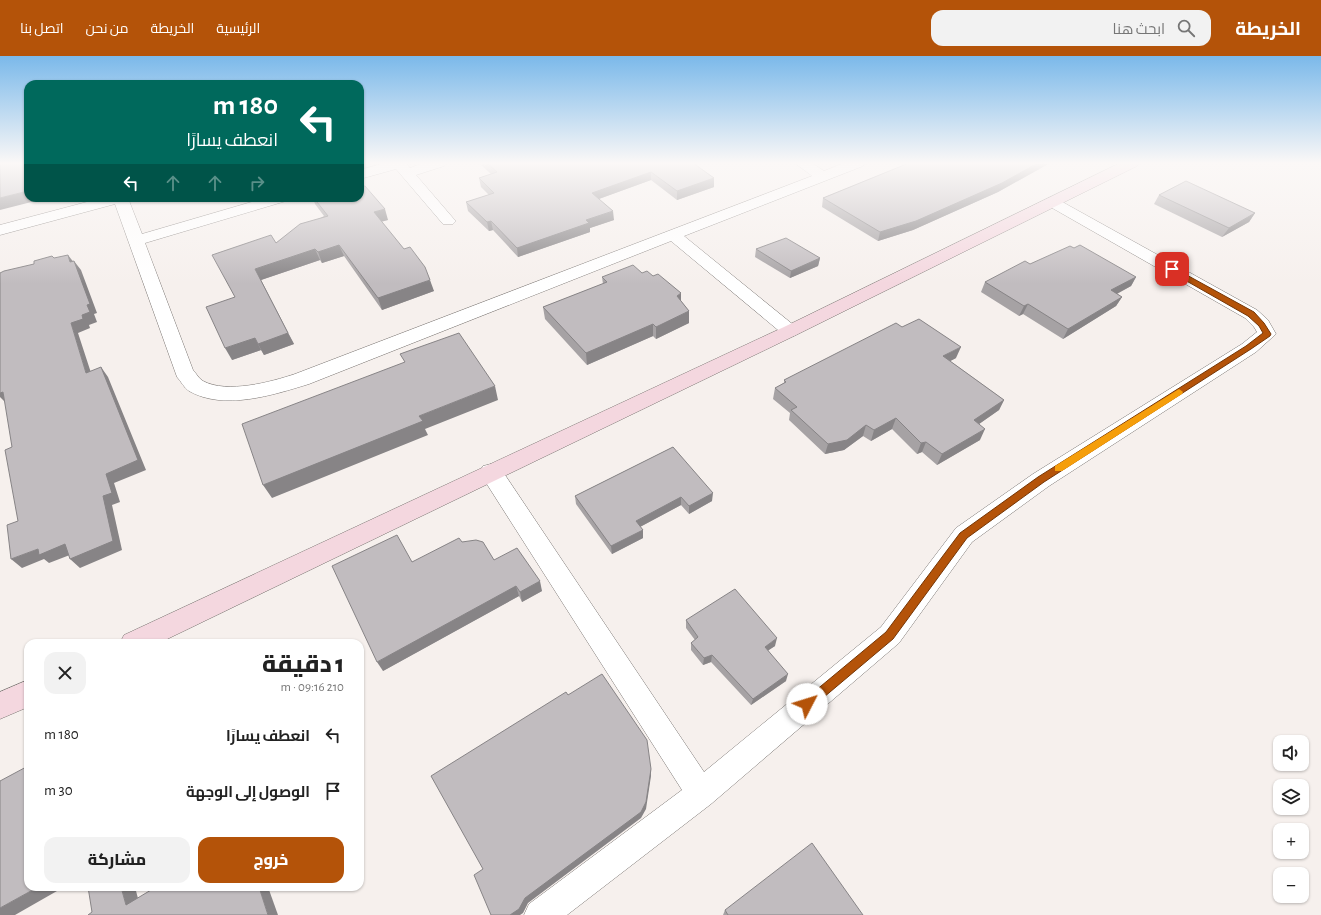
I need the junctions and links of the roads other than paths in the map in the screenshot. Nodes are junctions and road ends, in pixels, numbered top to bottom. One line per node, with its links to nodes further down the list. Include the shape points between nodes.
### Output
1 (101, 203): 9 (street)
2 (122, 203): 11 (street)
3 (265, 203): 11 (street)
4 (432, 203): 8 (street)
5 (755, 203): 10 (street)
6 (1050, 203): 12 (street)
7 (1054, 203): 17 (street, via 1251,314 1262,324 1267,334 1041,480 964,535 890,635)
8 (448, 221)
9 (0, 230)
10 (672, 235): 11 (street, via 302,379 275,388 248,392 212,392 195,385 184,372); 12 (street)
11 (136, 241)
12 (790, 330): 13 (street)
13 (492, 472): 14 (street); 17 (street)
14 (141, 639)
15 (24, 695): 16 (street)
16 (0, 706)
17 (700, 794): 18 (street)
18 (540, 915)

